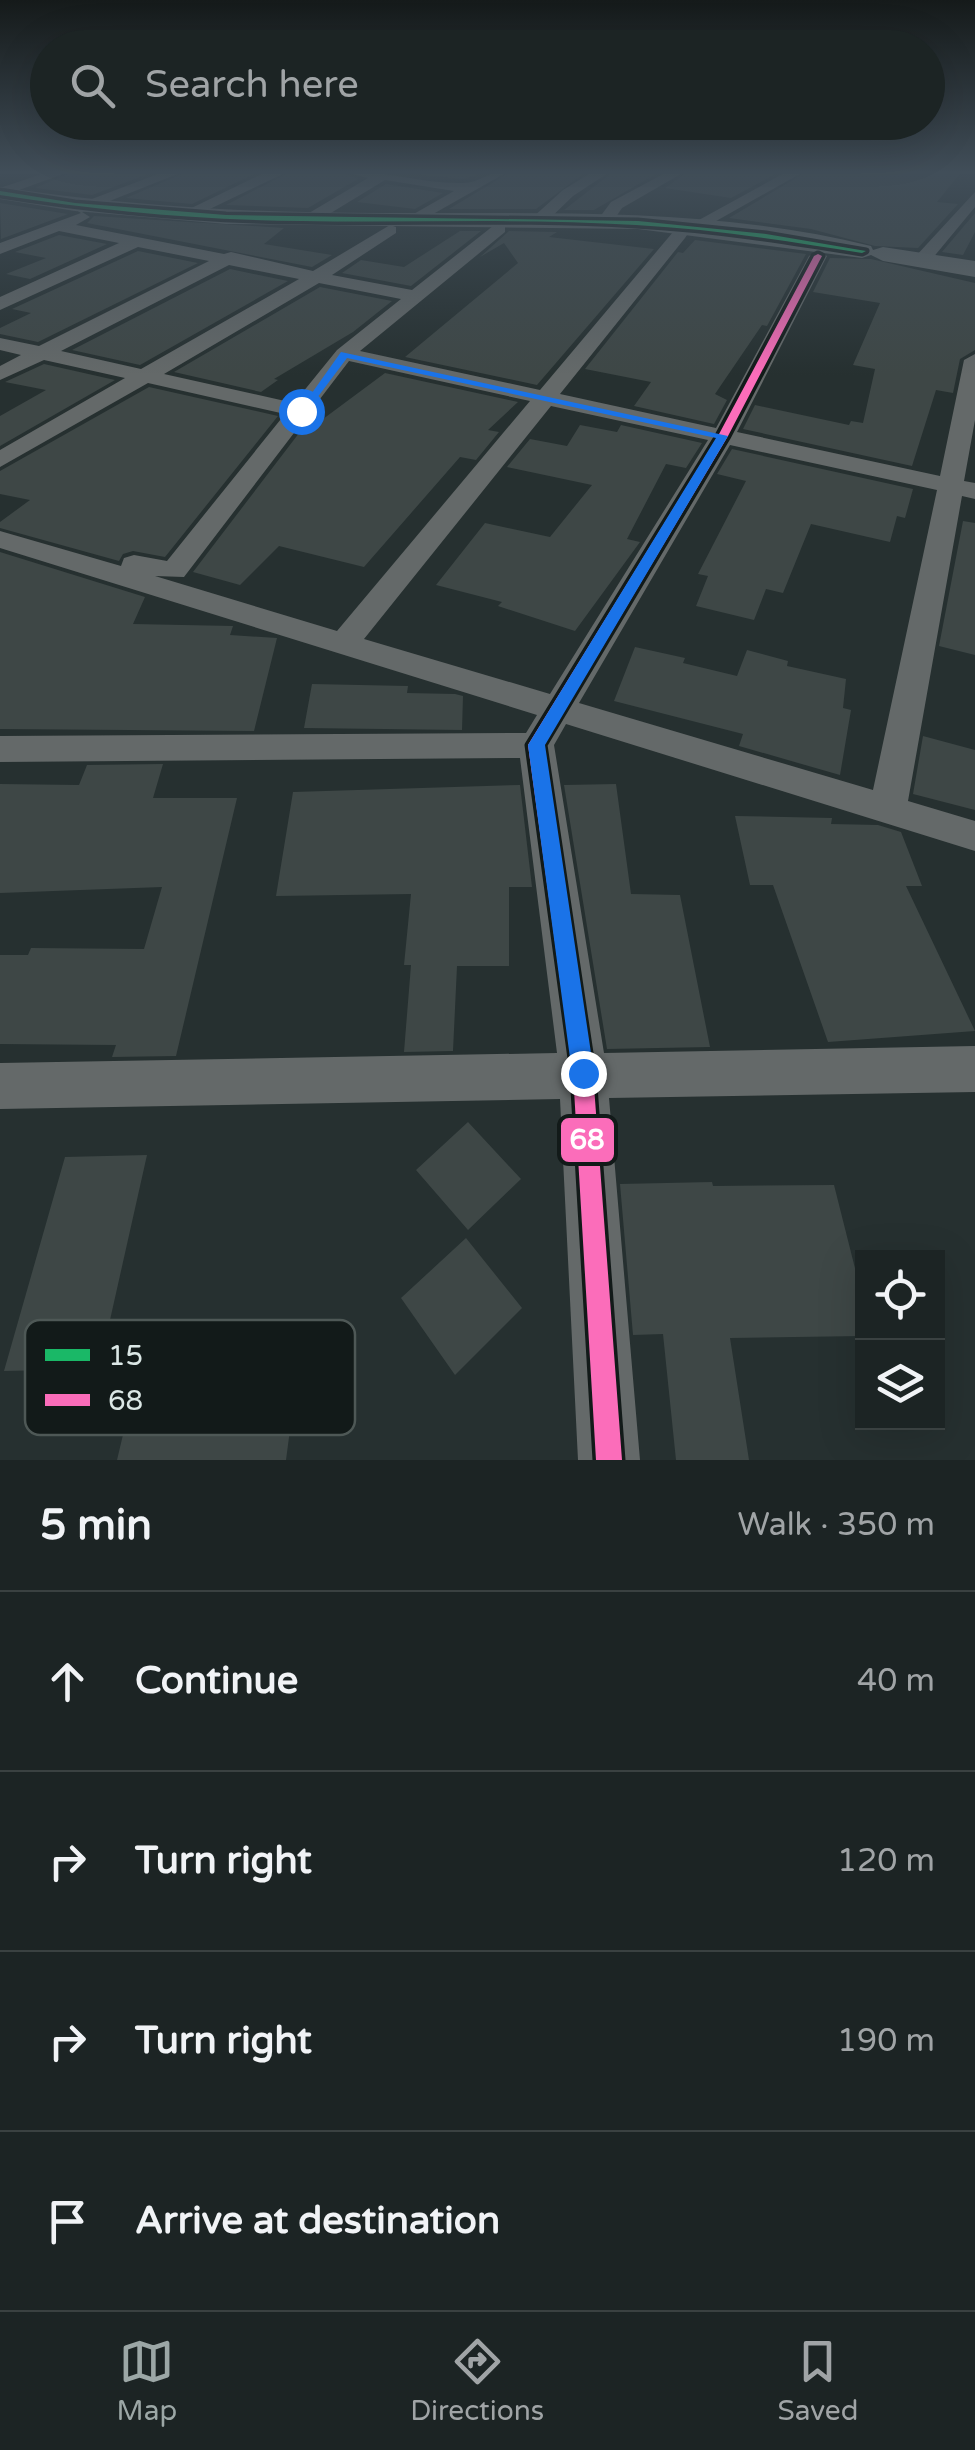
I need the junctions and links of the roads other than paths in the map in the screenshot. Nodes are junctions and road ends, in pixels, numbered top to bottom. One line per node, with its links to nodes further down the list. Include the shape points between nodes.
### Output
1 (129, 239): 9 (street)
2 (141, 239): 9 (street)
3 (376, 239): 14 (street)
4 (488, 239): 16 (street)
5 (680, 239): 24 (street)
6 (739, 239): 11 (main road)
7 (739, 239): 11 (main road)
8 (939, 239): 12 (street)
9 (136, 242): 10 (street); 17 (street)
10 (231, 257): 14 (street); 19 (street)
11 (860, 258): 12 (main road); 15 (main road); 26 (street)
12 (921, 261): 13 (main road)
13 (975, 269)
14 (314, 278): 16 (street); 23 (street)
15 (975, 278)
16 (419, 297): 20 (street)
17 (0, 304)
18 (0, 344): 19 (street)
19 (42, 353): 22 (street); 23 (street)
20 (344, 354): 24 (street); 25 (street)
21 (975, 360): 28 (street)
22 (0, 374)
23 (144, 376): 25 (street); 27 (street)
24 (546, 398): 26 (street); 30 (street)
25 (301, 411): 29 (street, via 174,571)
26 (722, 436): 28 (street); 31 (street)
27 (0, 460)
28 (963, 488): 34 (street)
29 (12, 542): 30 (street)
30 (344, 643): 31 (street)
31 (559, 710): 32 (street); 34 (street)
32 (536, 745): 33 (street); 37 (street)
33 (0, 749)
34 (888, 809): 35 (street)
35 (975, 836)
36 (975, 1069): 37 (street)
37 (583, 1073): 38 (street); 39 (street)
38 (0, 1086)
39 (609, 1460)

